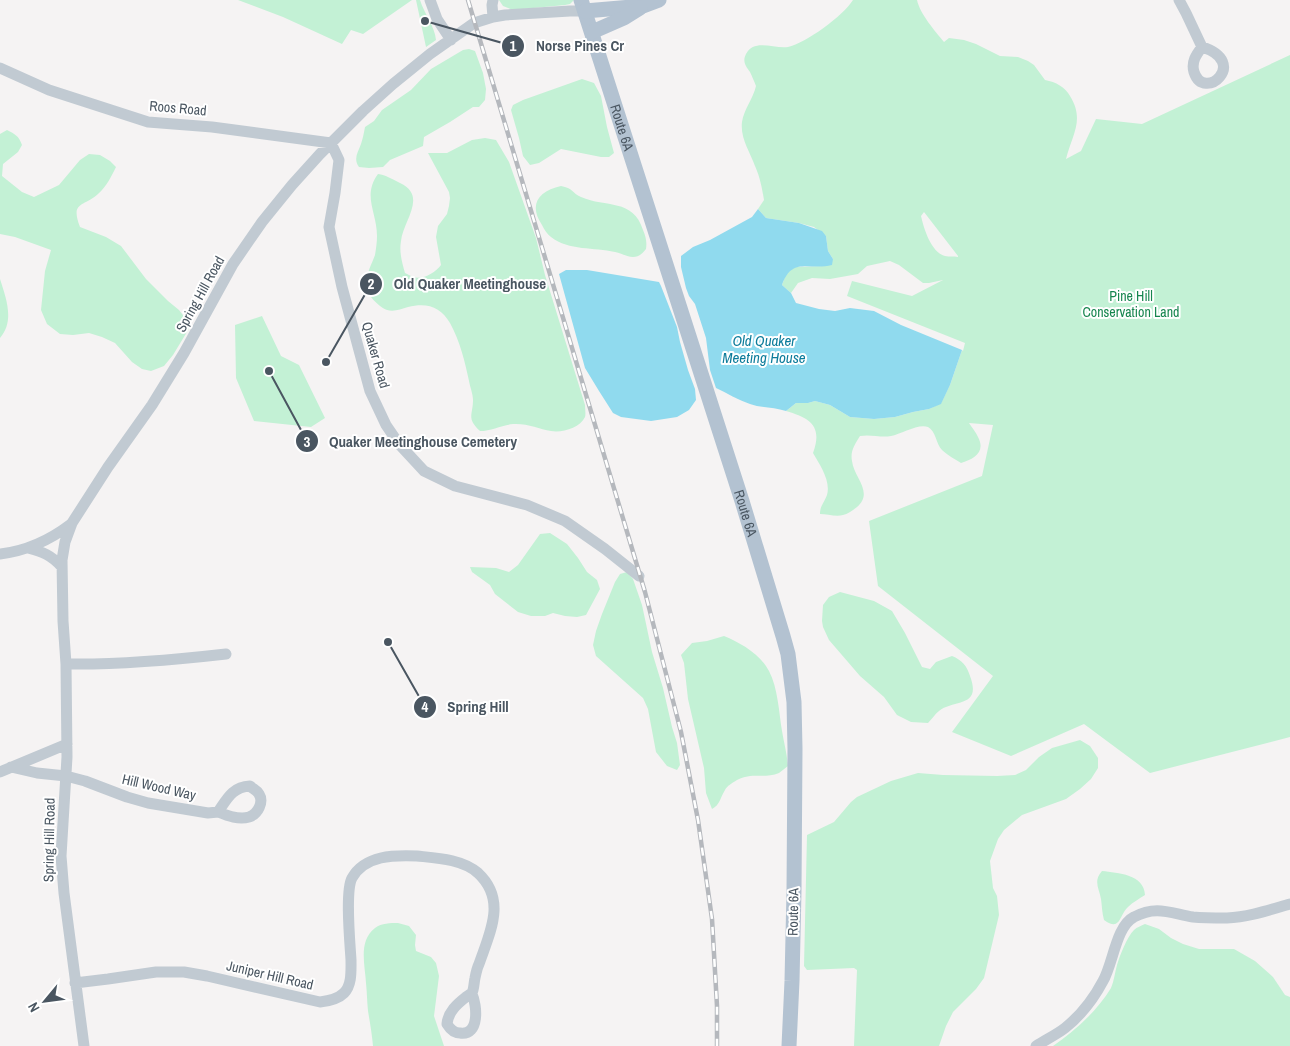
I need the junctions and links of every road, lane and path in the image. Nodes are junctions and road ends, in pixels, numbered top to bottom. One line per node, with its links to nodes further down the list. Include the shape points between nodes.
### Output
1 (430, 0): 9 (street, via 437,19)
2 (493, 0): 7 (street)
3 (659, 0): 6 (main road)
4 (1179, 0): 10 (street)
5 (583, 6): 6 (main road); 7 (street, Spring Hill Road, via 570,11); 8 (main road, Route 6A)
6 (643, 6): 8 (main road)
7 (493, 17): 9 (street, Spring Hill Road, via 474,23)
8 (592, 32): 28 (main road, Route 6A, via 788,654 795,749)
9 (451, 40): 12 (street, Spring Hill Road, via 393,84)
10 (1202, 47)
11 (0, 68): 12 (street, Roos Road, via 49,90 148,122 212,126)
12 (331, 143): 13 (street, Spring Hill Road, via 274,207 233,264 152,405); 17 (street, Quaker Road, via 339,160 329,227 342,287 370,391 399,444 424,471 455,486 527,506 565,521)
13 (72, 523): 14 (street, via 55,536); 16 (street, Spring Hill Road, via 65,542)
14 (28, 548): 15 (street); 16 (street, via 46,553)
15 (0, 554)
16 (62, 567): 19 (street, Spring Hill Road)
17 (639, 576)
18 (226, 654): 19 (street, via 161,661)
19 (66, 664): 20 (street, Spring Hill Road)
20 (67, 744): 21 (street); 22 (street, Spring Hill Road)
21 (5, 770): 22 (street, Hill Wood Way)
22 (66, 776): 23 (street, Hill Wood Way, via 85,780 127,798 208,813); 25 (street, Spring Hill Road, via 61,873)
23 (218, 812)
24 (1290, 904): 29 (street, via 1227,918 1194,917 1166,910 1131,918 1119,936 1108,971 1094,994 1065,1028)
25 (75, 982): 26 (street, Juniper Hill Road, via 156,972 184,972 320,1002 334,1000 345,992 350,982 349,887 352,878 368,862 399,855 465,865 480,875 489,887 494,912); 27 (street, Spring Hill Road)
26 (472, 994)
27 (84, 1046)
28 (789, 1046)
29 (1036, 1046)

